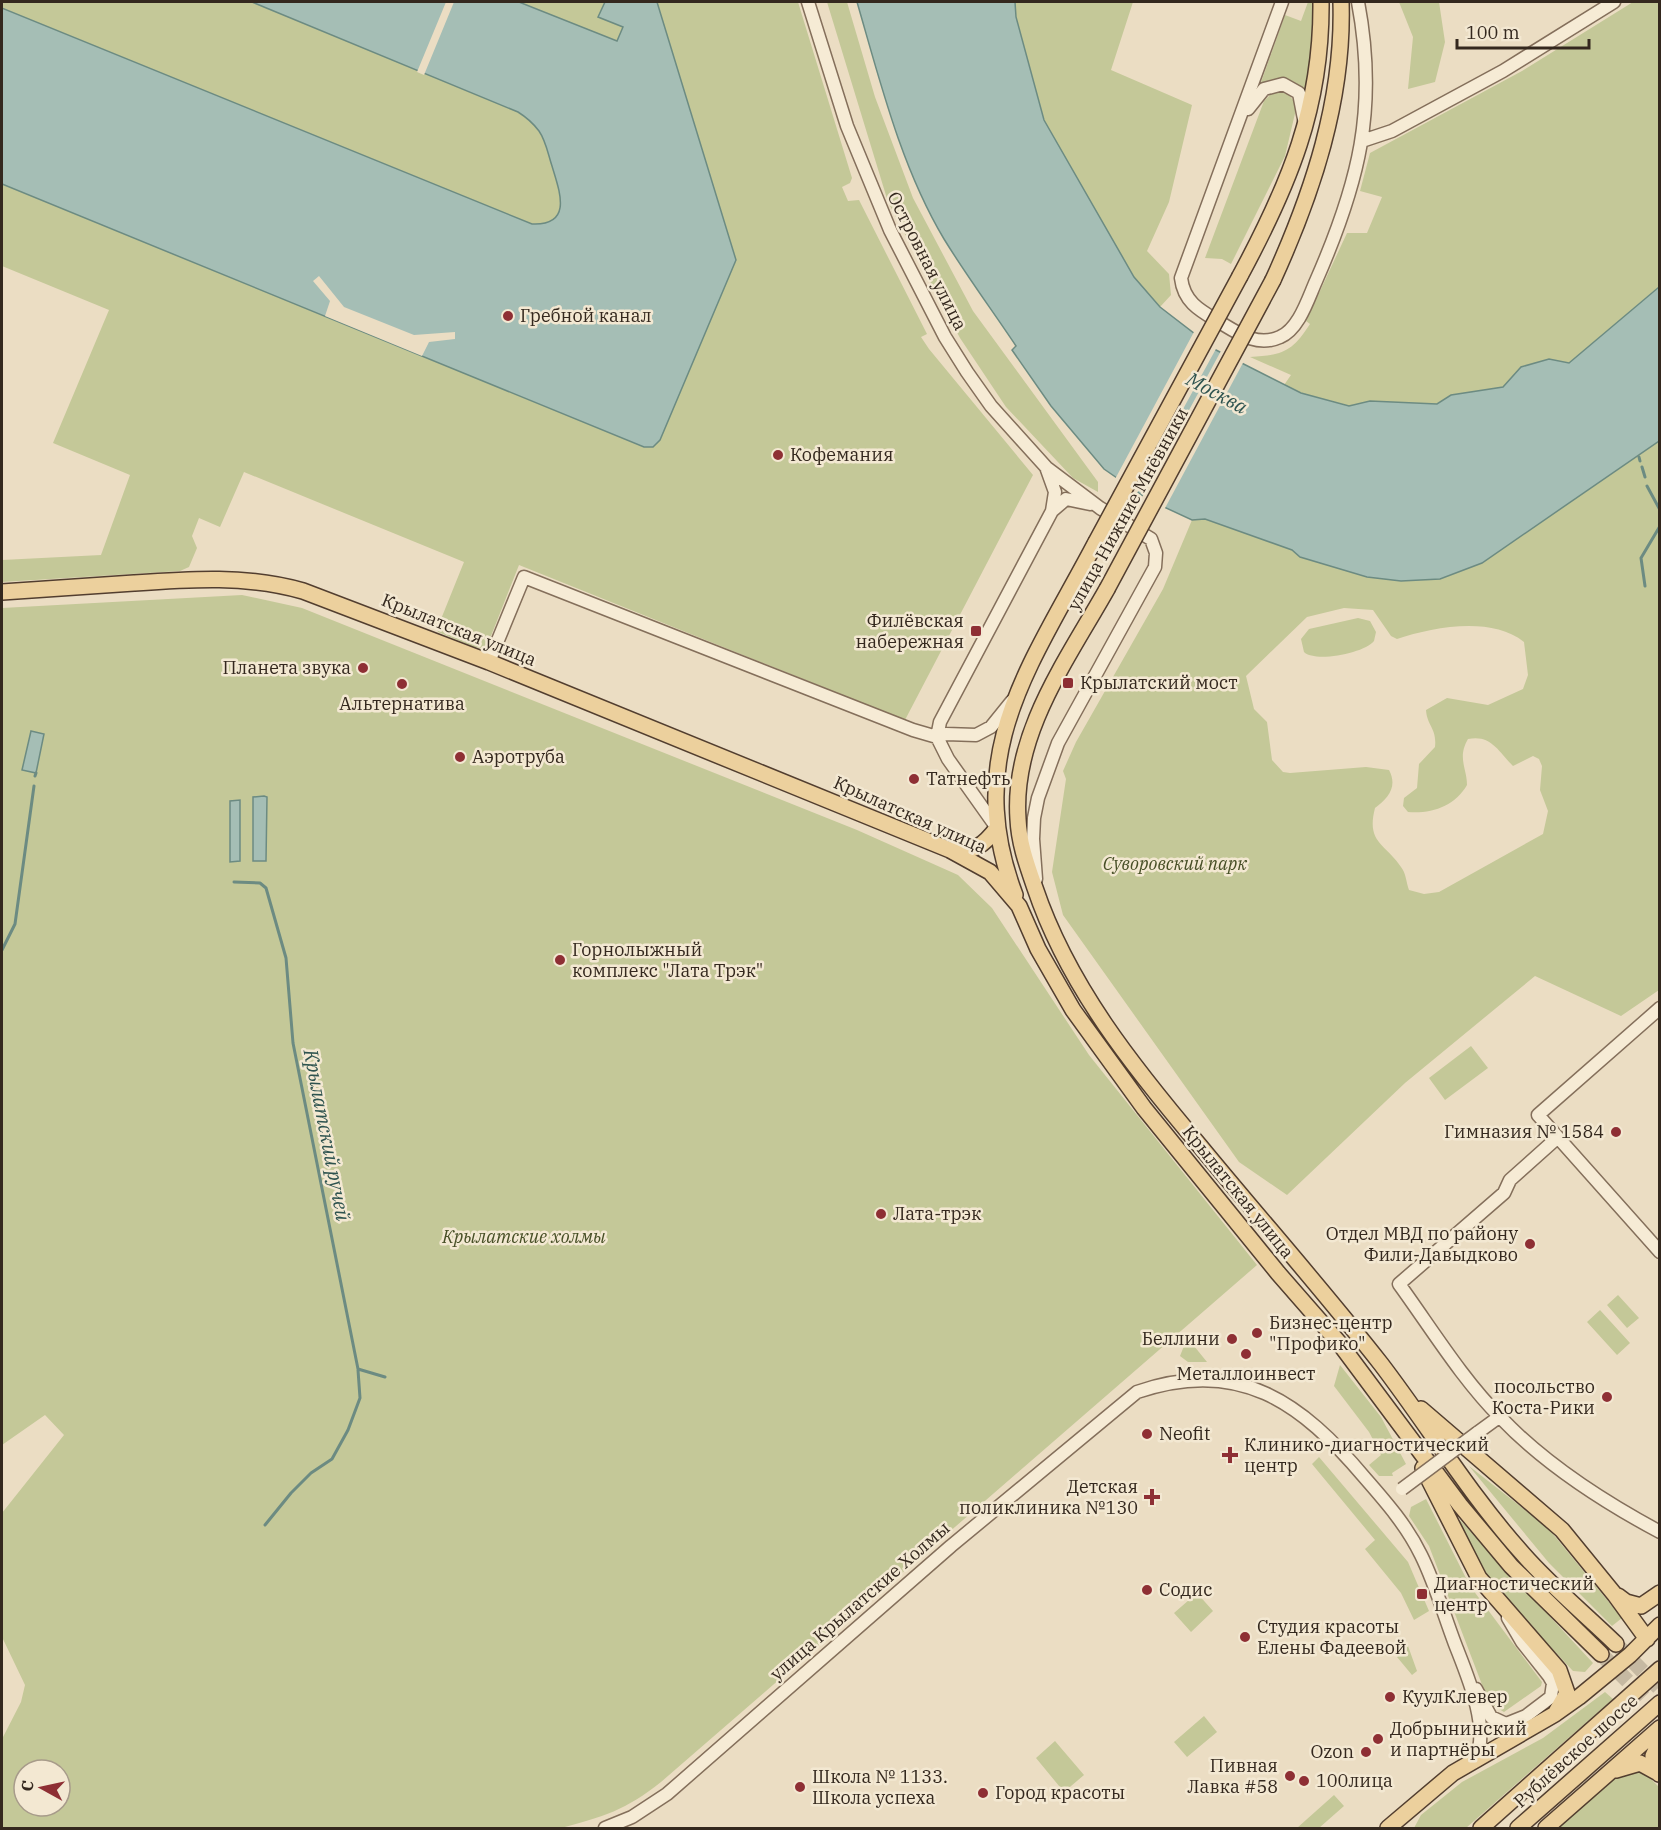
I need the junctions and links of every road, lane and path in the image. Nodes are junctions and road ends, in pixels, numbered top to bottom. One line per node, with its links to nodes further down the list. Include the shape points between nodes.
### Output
1 (808, 2): 10 (street, Островная улица, via 869,184 930,308 950,346 991,406)
2 (1282, 2): 7 (street)
3 (1322, 2): 9 (main road, улица Нижние Мнёвники, via 1318,67)
4 (1341, 2): 19 (main road, улица Нижние Мнёвники, bridge, via 1339,57 1324,145 1310,191 1273,280 1034,722 1024,752 1018,819 1023,852)
5 (1358, 2): 8 (street, via 1367,69)
6 (1614, 2): 8 (street, via 1503,71 1392,132)
7 (1238, 125): 8 (street, via 1181,278 1187,299 1196,308 1243,337 1255,340 1279,338 1288,333 1307,303 1342,220 1357,174); 9 (street, via 1264,89 1283,84 1299,93 1304,116)
8 (1362, 141)
9 (1302, 142): 15 (main road, улица Нижние Мнёвники, bridge, via 1240,276)
10 (1046, 467): 11 (street); 12 (street, Островная улица, via 1055,492)
11 (1100, 508): 12 (street, via 1066,499); 19 (street, via 1151,539 1155,567 1058,743 1038,798 1033,839)
12 (1052, 511): 16 (street, via 940,722)
13 (2, 591): 14 (main road, Крылатская улица, via 192,579 276,583)
14 (489, 662): 16 (street, via 524,577); 18 (main road, Крылатская улица)
15 (1014, 698): 16 (street, via 982,733); 17 (main road, улица Нижние Мнёвники, via 999,753 994,803)
16 (937, 737): 17 (street)
17 (997, 828): 18 (main road, via 977,849); 20 (main road, улица Нижние Мнёвники, via 1005,868)
18 (951, 850): 20 (main road, Крылатская улица, via 990,872)
19 (1040, 901): 24 (main road, Крылатская улица, via 1054,939 1088,1000 1158,1097)
20 (1019, 906): 26 (main road, Крылатская улица, via 1073,1010 1144,1108 1340,1344)
21 (1659, 1008): 22 (street, via 1538,1115)
22 (1557, 1138): 23 (street); 25 (street, via 1510,1180 1504,1193 1399,1284)
23 (1659, 1252)
24 (1381, 1364): 30 (main road, via 1420,1408 1464,1448 1546,1514); 34 (main road, Крылатская улица, via 1477,1498 1524,1556)
25 (1499, 1417): 27 (street, bridge); 28 (street, via 1604,1500)
26 (1400, 1423): 31 (main road, via 1479,1578); 35 (main road, Крылатская улица, via 1511,1566)
27 (1386, 1501): 36 (street, улица Крылатские Холмы, via 1428,1570); 45 (street, улица Крылатские Холмы, via 1320,1428 1297,1409 1254,1388 1196,1380 1137,1392 951,1546 667,1794 632,1817)
28 (1659, 1532)
29 (1659, 1593): 30 (main road, via 1641,1606)
30 (1616, 1595): 33 (main road)
31 (1498, 1602): 36 (street, via 1522,1642 1550,1676 1551,1697 1526,1716 1502,1723 1491,1717); 39 (main road, via 1564,1678 1567,1693)
32 (1659, 1625): 33 (main road)
33 (1647, 1640): 39 (main road)
34 (1616, 1644)
35 (1601, 1654)
36 (1463, 1664): 42 (street, улица Крылатские Холмы, via 1481,1728 1481,1748)
37 (1659, 1669): 47 (main road, Рублёвское шоссе)
38 (1659, 1703): 48 (main road, Рублёвское шоссе)
39 (1555, 1714): 42 (main road)
40 (1659, 1728): 43 (main road)
41 (1659, 1742): 44 (main road, via 1653,1756)
42 (1476, 1758): 46 (main road)
43 (1608, 1774): 44 (main road, via 1640,1763); 49 (main road)
44 (1659, 1774)
45 (605, 1828)
46 (1388, 1828)
47 (1481, 1828)
48 (1518, 1828)
49 (1546, 1828)

